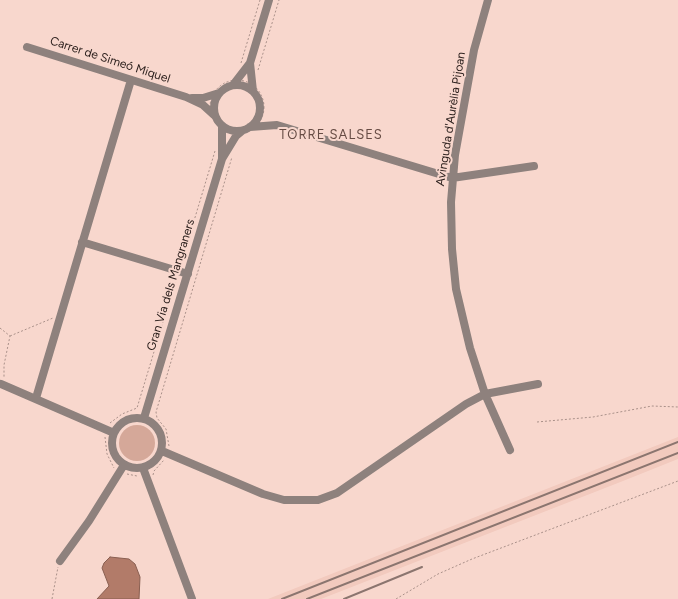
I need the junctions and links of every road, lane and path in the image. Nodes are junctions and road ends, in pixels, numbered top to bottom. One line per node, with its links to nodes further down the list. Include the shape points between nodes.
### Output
1 (260, 0): 7 (path)
2 (269, 0): 6 (street)
3 (279, 0): 8 (path)
4 (488, 0): 22 (street, Avinguda d'Aurèlia Pijoan, via 474,50)
5 (27, 47): 9 (street, Carrer de Simeó Miquel)
6 (250, 63): 10 (street); 11 (street)
7 (240, 65)
8 (257, 73)
9 (130, 80): 13 (street, Carrer de Simeó Miquel); 23 (street)
10 (233, 80): 11 (path); 11 (street); 12 (street); 12 (path, via 218,88)
11 (255, 88): 15 (street, via 260,112); 15 (path, via 263,98 265,108 263,117)
12 (216, 94): 13 (street, Carrer de Simeó Miquel, via 203,98); 14 (path); 14 (street)
13 (186, 97): 14 (street, Carrer de Simeó Miquel, via 203,105)
14 (212, 113): 16 (street); 16 (path)
15 (254, 126): 17 (street); 17 (path); 22 (street, via 277,125)
16 (219, 128): 17 (path); 17 (street); 20 (street, Gran Via dels Mangraners)
17 (241, 134): 20 (street, Gran Via dels Mangraners)
18 (215, 149): 24 (path)
19 (234, 152): 39 (path, via 156,412 157,418 166,429)
20 (222, 159): 25 (street, Gran Via dels Mangraners)
21 (534, 166): 22 (street)
22 (452, 178): 31 (street, Avinguda d'Aurèlia Pijoan, via 451,235 456,289 467,337)
23 (82, 242): 24 (street); 26 (street)
24 (179, 271): 25 (street); 36 (path, via 137,408)
25 (188, 274): 34 (street, Gran Via dels Mangraners)
26 (59, 319): 28 (path, via 52,317); 32 (street)
27 (0, 328): 28 (path)
28 (10, 336): 30 (path)
29 (538, 384): 31 (street)
30 (3, 385): 32 (street)
31 (485, 394): 40 (street, Avinguda d'Aurèlia Pijoan); 41 (street, via 466,404 337,493 318,500 284,500 263,494)
32 (36, 398): 37 (street)
33 (678, 407): 35 (path, via 652,406 593,417)
34 (144, 418): 37 (street, via 127,420); 41 (street, via 151,421 160,431)
35 (537, 422)
36 (107, 424)
37 (114, 432): 42 (street, via 113,451)
38 (105, 434): 44 (path, via 105,450)
39 (171, 449)
40 (510, 450)
41 (164, 455): 43 (street); 47 (path, via 154,471)
42 (124, 465): 43 (street); 49 (street)
43 (143, 468): 51 (street)
44 (114, 472)
45 (124, 474): 46 (path)
46 (139, 478)
47 (154, 478)
48 (678, 481): 52 (path, via 472,559 438,574)
49 (60, 561): 50 (path)
50 (52, 599)
51 (192, 599)
52 (396, 599)

